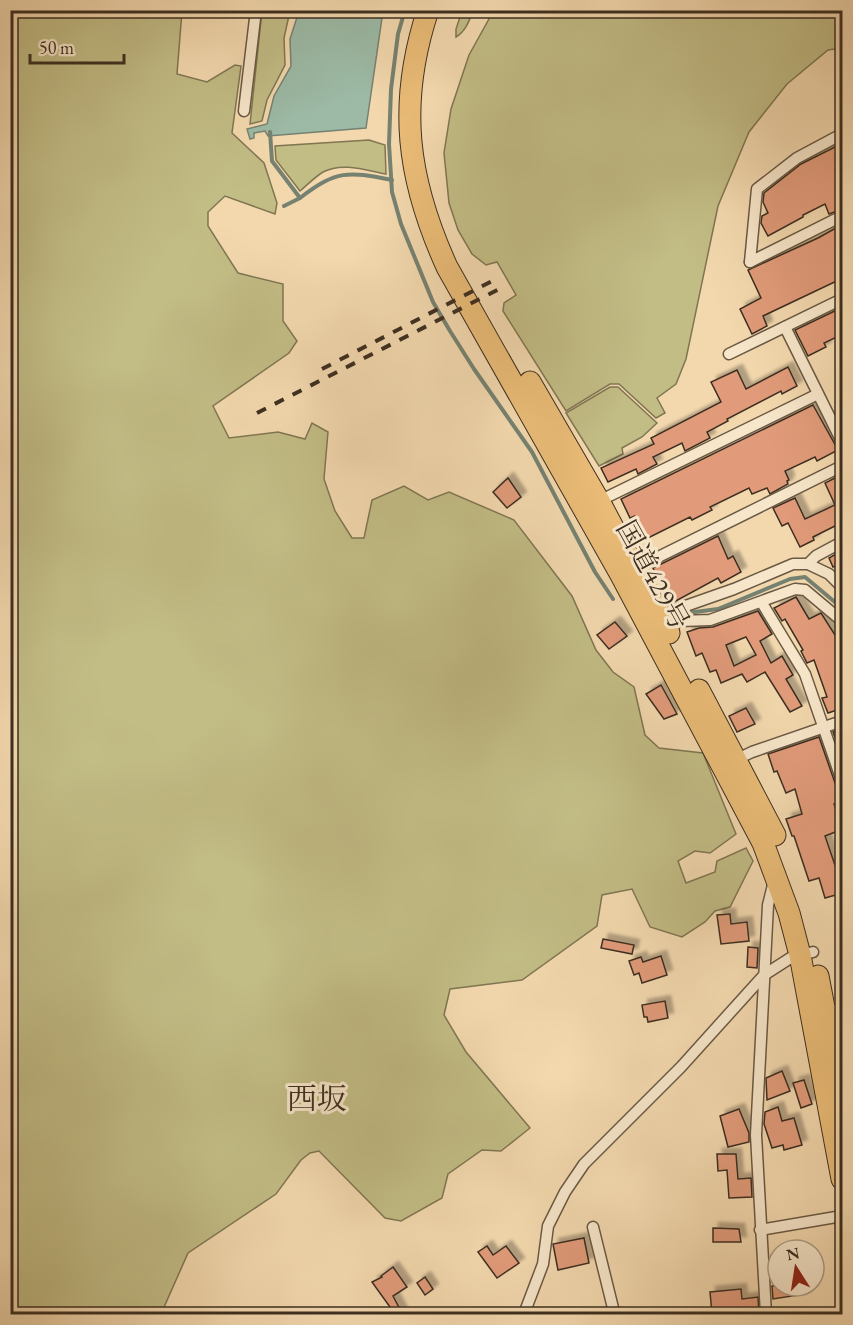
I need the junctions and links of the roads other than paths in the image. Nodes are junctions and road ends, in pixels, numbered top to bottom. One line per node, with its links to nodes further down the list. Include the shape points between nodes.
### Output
1 (256, 10): 4 (street)
2 (428, 10): 13 (highway, 国道429号, via 418,40 409,106 410,140 422,205 447,267)
3 (441, 10): 13 (highway, 国道429号, via 429,46 421,102 431,189 447,236)
4 (244, 111)
5 (843, 134): 6 (street, via 797,158 757,189 750,262)
6 (843, 216)
7 (843, 299): 8 (street)
8 (785, 327): 9 (street); 10 (street)
9 (729, 354)
10 (818, 394): 11 (street); 13 (street)
11 (843, 442)
12 (843, 465): 16 (street)
13 (591, 504): 16 (highway, 国道429号)
14 (843, 542): 15 (street)
15 (808, 564): 17 (street, via 829,574); 20 (street, via 793,564)
16 (628, 572): 20 (highway, 国道429号)
17 (843, 587)
18 (762, 603): 19 (street, via 795,589 805,590); 20 (street, via 710,620); 22 (street, via 805,674)
19 (843, 621)
20 (656, 624): 23 (highway, 国道429号)
21 (843, 721): 22 (street)
22 (824, 728): 23 (street); 24 (street)
23 (730, 762): 25 (highway, 国道429号); 26 (highway, 国道429号, via 784,855 806,921)
24 (843, 781)
25 (776, 875): 26 (highway, 国道429号); 27 (street, via 768,905)
26 (807, 953): 27 (street, via 792,957); 28 (highway, 国道429号)
27 (764, 975): 33 (street, via 756,1135); 34 (street, via 681,1067 584,1164 548,1226 543,1264)
28 (827, 1013): 29 (highway, 国道429号); 30 (highway, 国道429号)
29 (843, 1101)
30 (843, 1179)
31 (843, 1216): 33 (street)
32 (593, 1227): 35 (street, via 613,1308)
33 (760, 1230): 36 (street)
34 (524, 1314)
35 (611, 1314)
36 (766, 1314)

